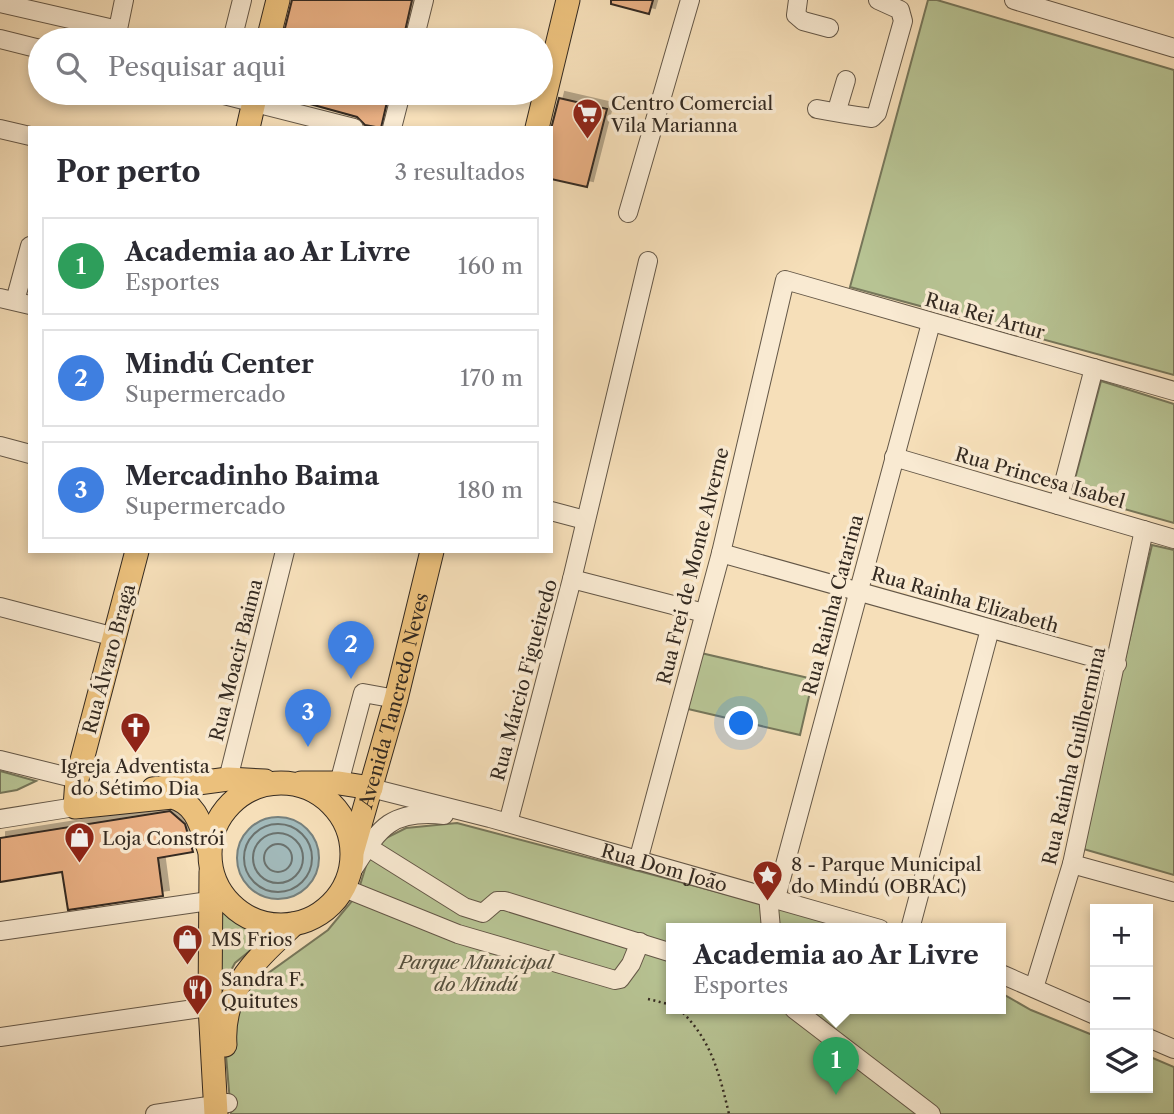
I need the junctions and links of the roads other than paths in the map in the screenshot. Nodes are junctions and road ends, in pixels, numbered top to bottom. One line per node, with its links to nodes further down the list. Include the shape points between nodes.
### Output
1 (124, 0): 12 (street)
2 (242, 0): 13 (street)
3 (278, 0): 14 (main road)
4 (424, 0): 15 (street)
5 (568, 0): 20 (main road)
6 (690, 0): 34 (street)
7 (797, 0): 16 (street, via 796,15)
8 (878, 0): 27 (street, via 901,10 903,21 877,113 872,118)
9 (1014, 0): 19 (street)
10 (0, 4): 11 (street)
11 (87, 28)
12 (118, 28)
13 (235, 28)
14 (271, 28)
15 (417, 28)
16 (829, 28)
17 (0, 39): 18 (street)
18 (28, 46)
19 (1174, 48)
20 (553, 62)
21 (846, 80): 27 (street)
22 (253, 105): 28 (main road)
23 (281, 105): 29 (street)
24 (398, 105): 30 (street)
25 (543, 105): 31 (main road)
26 (817, 109): 27 (street)
27 (837, 110)
28 (248, 126)
29 (348, 126)
30 (393, 126)
31 (537, 126)
32 (0, 129): 33 (street)
33 (28, 136)
34 (628, 213)
35 (28, 253): 38 (street)
36 (648, 261): 47 (street, Rua Márcio Figueiredo)
37 (785, 280): 39 (street, Rua Rei Artur); 53 (street, Rua Frei de Monte Alverne)
38 (15, 301)
39 (931, 323): 40 (street, Rua Rei Artur); 44 (street, Rua Rainha Catarina)
40 (1094, 368): 41 (street, Rua Rei Artur); 45 (street)
41 (1174, 391)
42 (0, 446): 43 (street)
43 (28, 453)
44 (894, 457): 45 (street, Rua Princesa Isabel); 55 (street, Rua Rainha Catarina)
45 (1058, 505): 48 (street, Rua Princesa Isabel)
46 (553, 512): 47 (street)
47 (585, 520): 54 (street, Rua Márcio Figueiredo)
48 (1144, 530): 49 (street, Rua Princesa Isabel); 60 (street, Rua Rainha Guilhermina)
49 (1174, 538)
50 (136, 553): 59 (main road, Rua Álvaro Braga)
51 (284, 553): 64 (street, Rua Moacir Baima)
52 (432, 553): 61 (main road, Avenida Tancredo Neves)
53 (720, 553): 55 (street, Rua Rainha Elizabeth); 57 (street, Rua Frei de Monte Alverne)
54 (572, 579): 57 (street); 72 (street, Rua Márcio Figueiredo)
55 (858, 591): 58 (street, Rua Rainha Elizabeth); 79 (street, Rua Rainha Catarina)
56 (0, 607): 59 (street)
57 (704, 613): 75 (street, Rua Frei de Monte Alverne)
58 (990, 629): 60 (street, Rua Rainha Elizabeth); 84 (street)
59 (115, 637): 63 (main road, Rua Álvaro Braga)
60 (1117, 664): 76 (street, Rua Rainha Guilhermina)
61 (396, 699): 66 (street, via 363,693); 67 (main road, Avenida Tancredo Neves)
62 (0, 760): 63 (street)
63 (77, 779): 69 (main road, Rua Álvaro Braga)
64 (228, 779): 65 (main road, Rua Dom João); 68 (main road, Rua Dom João, via 176,784)
65 (283, 783): 66 (main road, Rua Dom João); 73 (main road, via 322,795 344,819); 74 (main road, via 258,786 229,803 219,817)
66 (339, 783): 67 (main road, Rua Dom João)
67 (371, 788): 70 (street, Rua Dom João); 73 (main road, Avenida Tancredo Neves)
68 (110, 802): 69 (main road); 74 (main road, via 182,800 196,814)
69 (75, 807): 71 (street)
70 (490, 818): 72 (street, Rua Dom João); 73 (street, Rua Dom João, via 410,814 392,819)
71 (0, 819)
72 (508, 823): 75 (street, Rua Dom João)
73 (360, 848): 77 (main road); 81 (street, via 464,907)
74 (210, 860): 80 (main road); 85 (main road, via 223,895 242,914 267,923)
75 (638, 860): 79 (street, Rua Dom João)
76 (1072, 864): 78 (street); 91 (street, Rua Rainha Guilhermina)
77 (347, 881): 85 (main road, via 323,912); 87 (street)
78 (1174, 892)
79 (772, 897): 82 (street, Rua Rainha Catarina); 83 (street, Rua Dom João)
80 (209, 901): 86 (street); 92 (main road)
81 (483, 913): 87 (street); 88 (street, via 497,901 505,901)
82 (771, 923)
83 (860, 923)
84 (912, 923)
85 (294, 924): 92 (main road, via 251,965)
86 (0, 931)
87 (474, 938): 88 (street, via 618,980)
88 (640, 942): 89 (street)
89 (666, 951)
90 (1006, 976): 91 (street)
91 (1034, 988): 93 (street)
92 (219, 1005): 95 (street); 98 (main road)
93 (1090, 1013)
94 (801, 1014): 100 (street)
95 (0, 1037)
96 (1153, 1040): 97 (street)
97 (1174, 1049)
98 (222, 1109): 99 (street)
99 (155, 1114)
100 (931, 1114)

